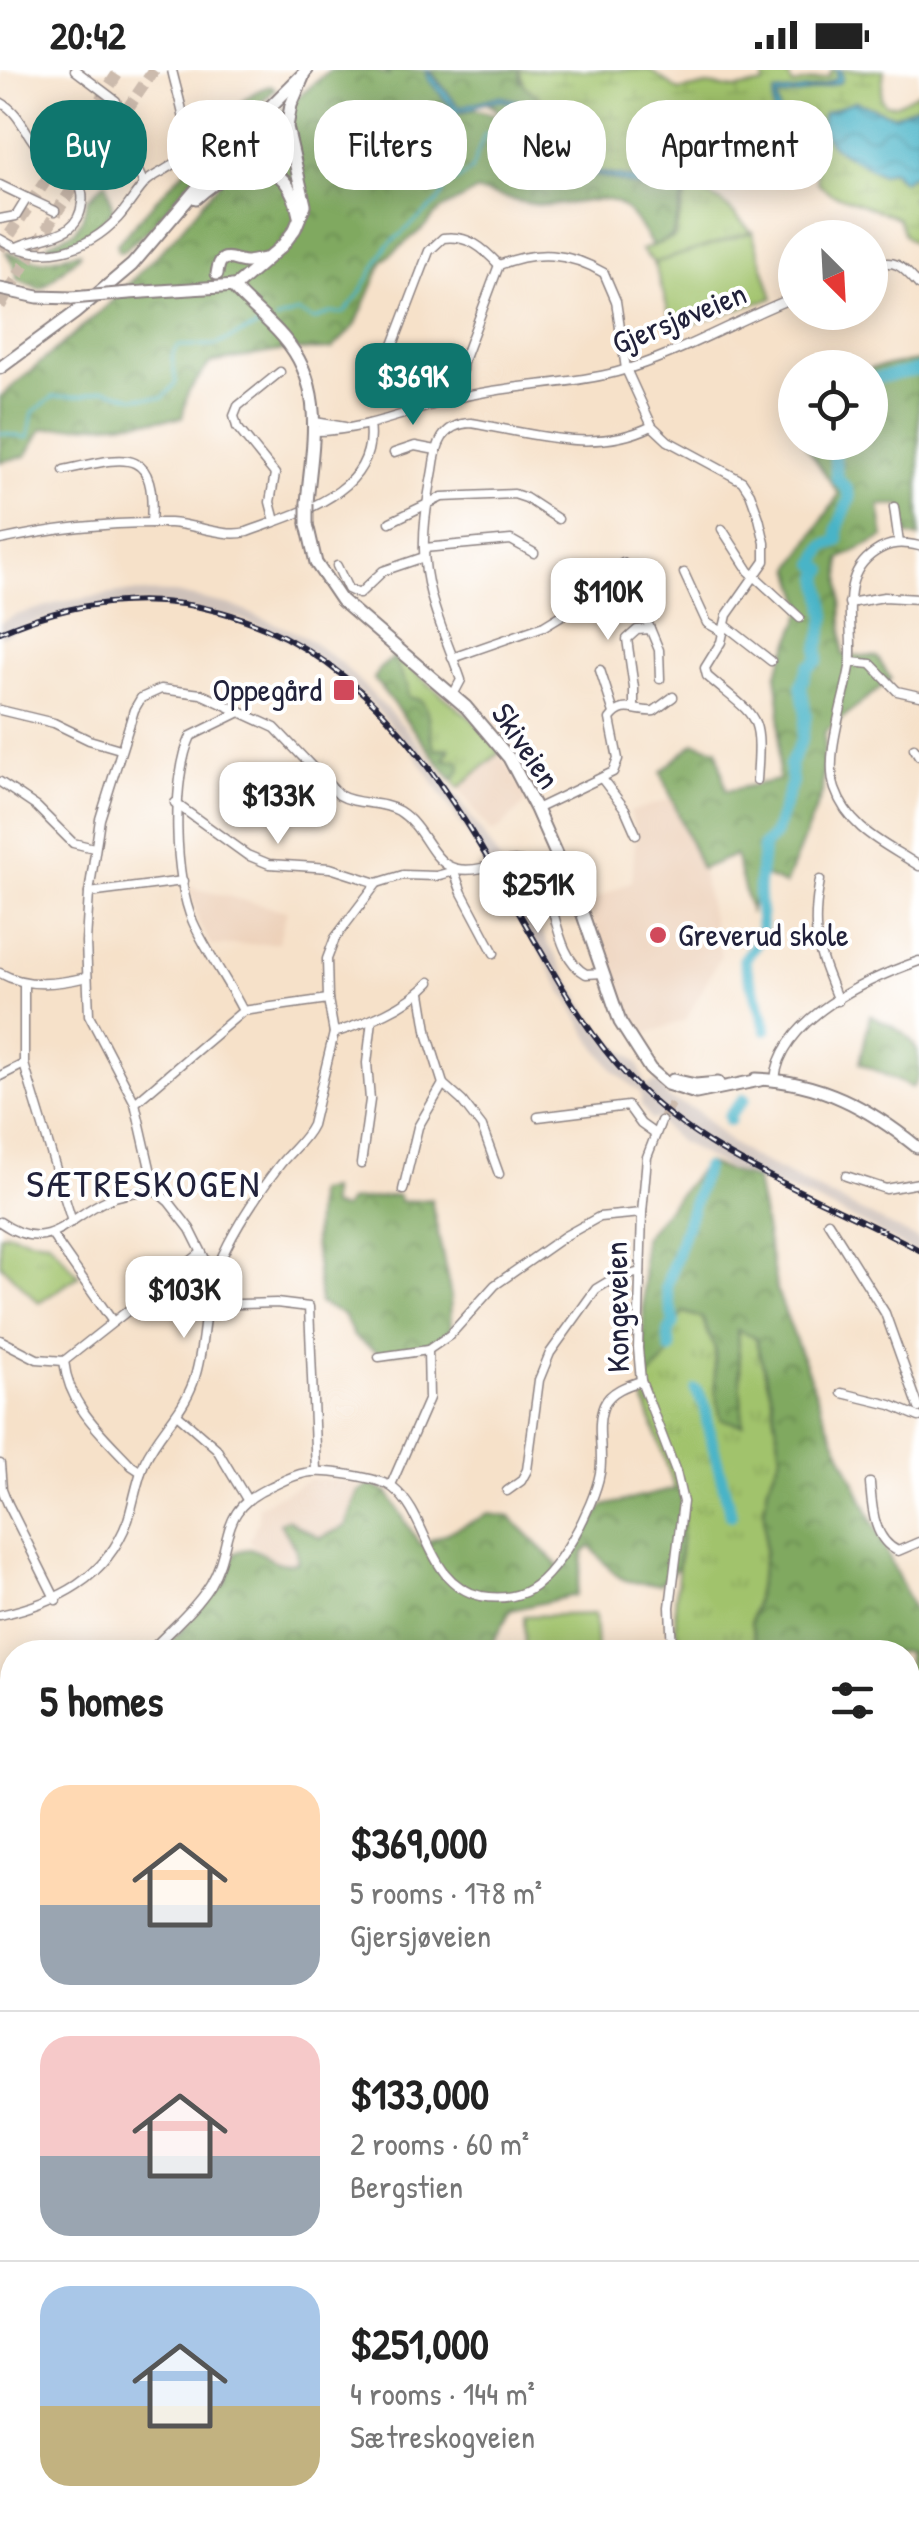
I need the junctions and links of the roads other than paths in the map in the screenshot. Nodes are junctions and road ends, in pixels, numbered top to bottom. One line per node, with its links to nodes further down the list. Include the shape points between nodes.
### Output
1 (75, 70): 4 (street)
2 (172, 70): 6 (street, via 186,145 177,162)
3 (306, 71): 11 (main road, via 244,132); 13 (main road, via 287,120 305,198)
4 (116, 100)
5 (0, 102): 15 (street, via 38,148 74,177 82,196 70,229)
6 (147, 182)
7 (0, 184): 9 (street)
8 (139, 190): 15 (street, via 88,241 50,254)
9 (26, 198): 10 (street); 12 (street, via 16,216)
10 (55, 211)
11 (174, 218): 13 (main road, via 224,177 252,168 286,180); 23 (main road, via 118,278)
12 (0, 219)
13 (300, 219): 18 (main road, via 268,258)
14 (0, 239): 15 (street)
15 (15, 248)
16 (888, 260): 19 (street)
17 (498, 265): 22 (street); 22 (street, via 470,240 453,236 436,244 393,344 401,362 420,368 441,356); 24 (street, via 537,254 571,257 604,273 616,301)
18 (234, 278): 20 (main road, bridge, via 72,298); 29 (main road, Skiveien, via 294,351 311,388)
19 (919, 285)
20 (0, 289)
21 (778, 304): 24 (street, Gjersjøveien)
22 (463, 361): 26 (street)
23 (0, 368)
24 (626, 369): 26 (street, Gjersjøveien); 28 (street)
25 (280, 372): 36 (street, via 234,416 275,474)
26 (458, 397): 27 (street, Gjersjøveien)
27 (369, 424): 29 (street, Gjersjøveien); 36 (street, via 368,455 347,484 321,503)
28 (652, 426): 30 (street, via 584,442 461,423 444,432); 48 (street, via 742,481 766,554)
29 (316, 427): 60 (main road, Skiveien, bridge, via 307,524 316,563 337,596)
30 (436, 450): 31 (street, via 415,446); 33 (street)
31 (394, 453)
32 (64, 470): 38 (street, via 112,460 139,466 152,484)
33 (428, 501): 35 (street, via 514,494); 37 (street); 43 (street)
34 (894, 507): 41 (street)
35 (558, 519)
36 (275, 521): 38 (street, via 238,534)
37 (390, 522)
38 (151, 523): 40 (street)
39 (722, 529): 48 (street)
40 (0, 540)
41 (899, 543): 42 (street); 50 (street, via 868,557 852,582)
42 (919, 546)
43 (424, 552): 44 (street, via 511,540); 46 (street, via 383,571 360,594 348,589); 55 (street)
44 (534, 553)
45 (624, 563): 55 (street, via 544,626)
46 (337, 566)
47 (684, 573): 53 (street, via 707,623)
48 (756, 578): 52 (street); 53 (street)
49 (919, 599): 50 (street)
50 (849, 602): 57 (street)
51 (644, 614): 54 (street)
52 (800, 618)
53 (724, 628): 56 (street); 69 (street, via 705,672 755,718)
54 (650, 629): 59 (street); 63 (street, via 626,639)
55 (452, 658): 60 (street, via 461,680)
56 (771, 661)
57 (851, 662): 62 (street, via 870,664 896,691); 75 (street, via 832,758 836,791 860,828)
58 (600, 670): 66 (street)
59 (660, 679)
60 (453, 695): 72 (main road, Skiveien, via 499,744)
61 (673, 696): 63 (street, via 654,711)
62 (919, 696)
63 (634, 707): 66 (street)
64 (0, 710): 67 (street)
65 (240, 712): 67 (street, via 191,691 152,691 138,702); 71 (street, via 191,736); 76 (street, via 276,728 339,795 402,813)
66 (614, 713): 68 (street, via 618,759)
67 (120, 749): 74 (street)
68 (602, 780): 72 (street); 73 (street)
69 (757, 780)
70 (0, 782): 74 (street, via 73,843)
71 (175, 803): 78 (street); 79 (street, via 261,862 330,868)
72 (536, 809): 83 (main road, Skiveien)
73 (636, 834)
74 (94, 848): 80 (street)
75 (919, 866)
76 (454, 871): 79 (street); 81 (street); 83 (street, bridge, via 527,863 541,876 558,937 575,967 583,973)
77 (820, 880): 90 (street, via 814,943)
78 (183, 881): 80 (street); 91 (street, via 194,925)
79 (377, 883): 89 (street, via 330,947)
80 (89, 893): 85 (street)
81 (494, 953)
82 (919, 961): 90 (street)
83 (602, 969): 96 (main road, Skiveien, via 620,1022 645,1060 679,1089)
84 (0, 973): 87 (street)
85 (87, 977): 87 (street); 98 (street, via 92,1023)
86 (430, 982): 88 (street)
87 (24, 983): 94 (street)
88 (420, 992): 92 (street); 97 (street)
89 (328, 999): 91 (street); 93 (street)
90 (838, 1000): 96 (street, via 789,1038)
91 (243, 1011): 98 (street)
92 (372, 1020): 93 (street); 103 (street)
93 (334, 1033): 116 (street, via 307,1135 250,1206)
94 (24, 1064): 95 (street); 111 (street)
95 (0, 1076)
96 (775, 1080): 102 (main road, Skiveien, via 827,1090)
97 (443, 1084): 104 (street, via 482,1127); 108 (street, via 418,1127)
98 (136, 1103): 107 (street)
99 (538, 1117): 101 (street, via 628,1106)
100 (661, 1120): 101 (street, Kongeveien)
101 (655, 1134): 109 (street, Kongeveien)
102 (919, 1144)
103 (360, 1164)
104 (499, 1174)
105 (846, 1176): 106 (street, via 886,1189)
106 (919, 1183)
107 (155, 1190): 111 (street, via 109,1199); 114 (street, via 190,1229)
108 (403, 1190)
109 (642, 1214): 115 (street, Kongeveien); 120 (street, via 598,1217 564,1236 495,1285)
110 (0, 1222): 113 (street, via 16,1232)
111 (72, 1222): 113 (street)
112 (828, 1222): 125 (street, via 884,1313)
113 (52, 1235): 118 (street)
114 (201, 1253): 116 (street); 118 (street)
115 (640, 1272): 123 (street, Kongeveien); 133 (street, via 596,1289 550,1353 539,1380 526,1470)
116 (214, 1278): 117 (street)
117 (208, 1305): 126 (street, via 196,1372); 129 (street, via 276,1302 309,1308)
118 (113, 1322): 122 (street)
119 (0, 1340): 122 (street, via 37,1359)
120 (428, 1350): 121 (street); 132 (street, via 430,1398)
121 (379, 1357)
122 (64, 1361): 130 (street, via 79,1407)
123 (641, 1380): 132 (street, via 604,1406 600,1475 591,1502 549,1574 532,1589 496,1598 459,1587); 139 (street, Kongeveien, via 683,1502)
124 (842, 1393): 127 (street)
125 (919, 1408)
126 (177, 1414): 130 (street); 134 (street, via 216,1448)
127 (919, 1418)
128 (0, 1464): 136 (street, via 8,1504)
129 (316, 1471): 132 (street); 134 (street)
130 (141, 1472): 136 (street, via 111,1553)
131 (870, 1483): 135 (street, via 875,1521 891,1548)
132 (391, 1486)
133 (507, 1491)
134 (246, 1498): 138 (street, via 208,1588)
135 (919, 1542)
136 (56, 1600): 137 (street)
137 (0, 1615)
138 (160, 1640)
139 (671, 1640)

